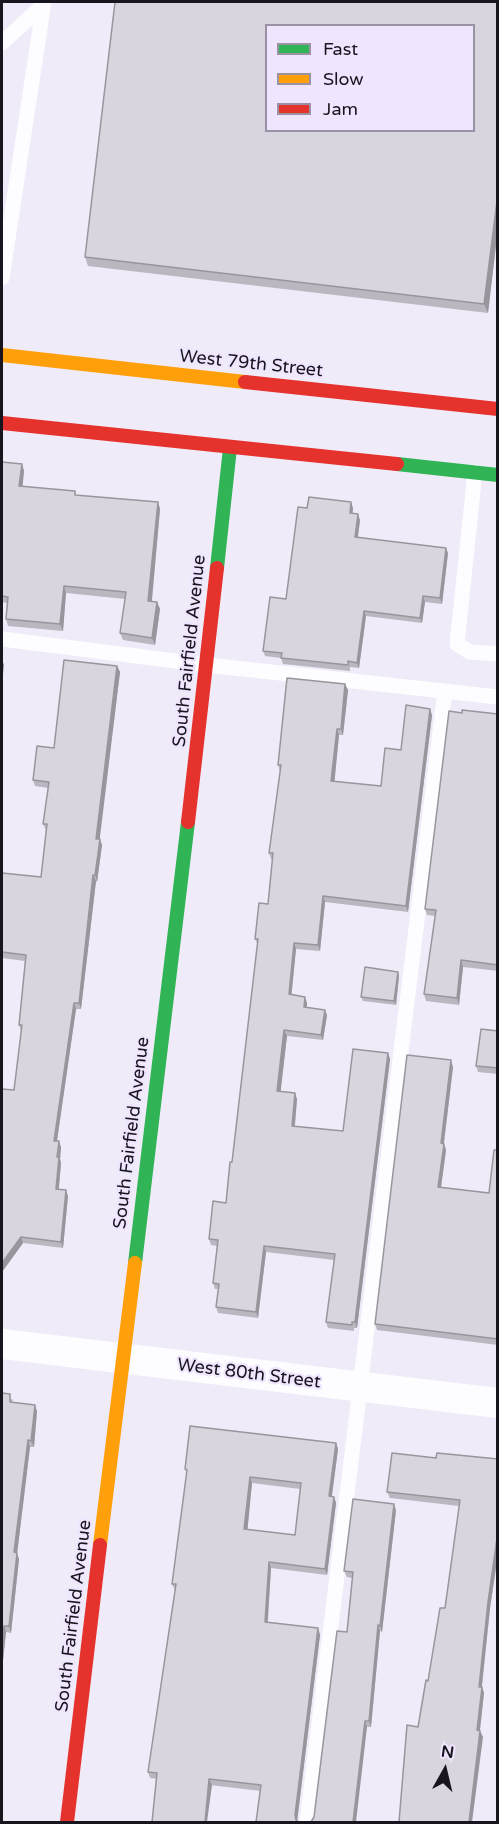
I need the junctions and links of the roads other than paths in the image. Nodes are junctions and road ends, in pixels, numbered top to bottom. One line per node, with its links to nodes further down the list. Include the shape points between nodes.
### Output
1 (43, 3): 2 (lane); 3 (lane)
2 (2, 44)
3 (2, 278)
4 (2, 355): 5 (street, West 79th Street)
5 (498, 409)
6 (2, 423): 7 (street)
7 (230, 448): 8 (street); 12 (street, South Fairfield Avenue)
8 (475, 472): 9 (street); 11 (lane, via 457,644 470,652)
9 (498, 475)
10 (2, 639): 12 (lane)
11 (498, 654)
12 (207, 665): 13 (lane); 16 (street, South Fairfield Avenue)
13 (445, 691): 14 (lane); 17 (lane)
14 (498, 697)
15 (2, 1344): 16 (street, West 80th Street)
16 (123, 1359): 17 (street, West 80th Street); 19 (street, South Fairfield Avenue)
17 (362, 1387): 18 (street, West 80th Street); 20 (lane)
18 (498, 1403)
19 (67, 1822)
20 (307, 1822)

